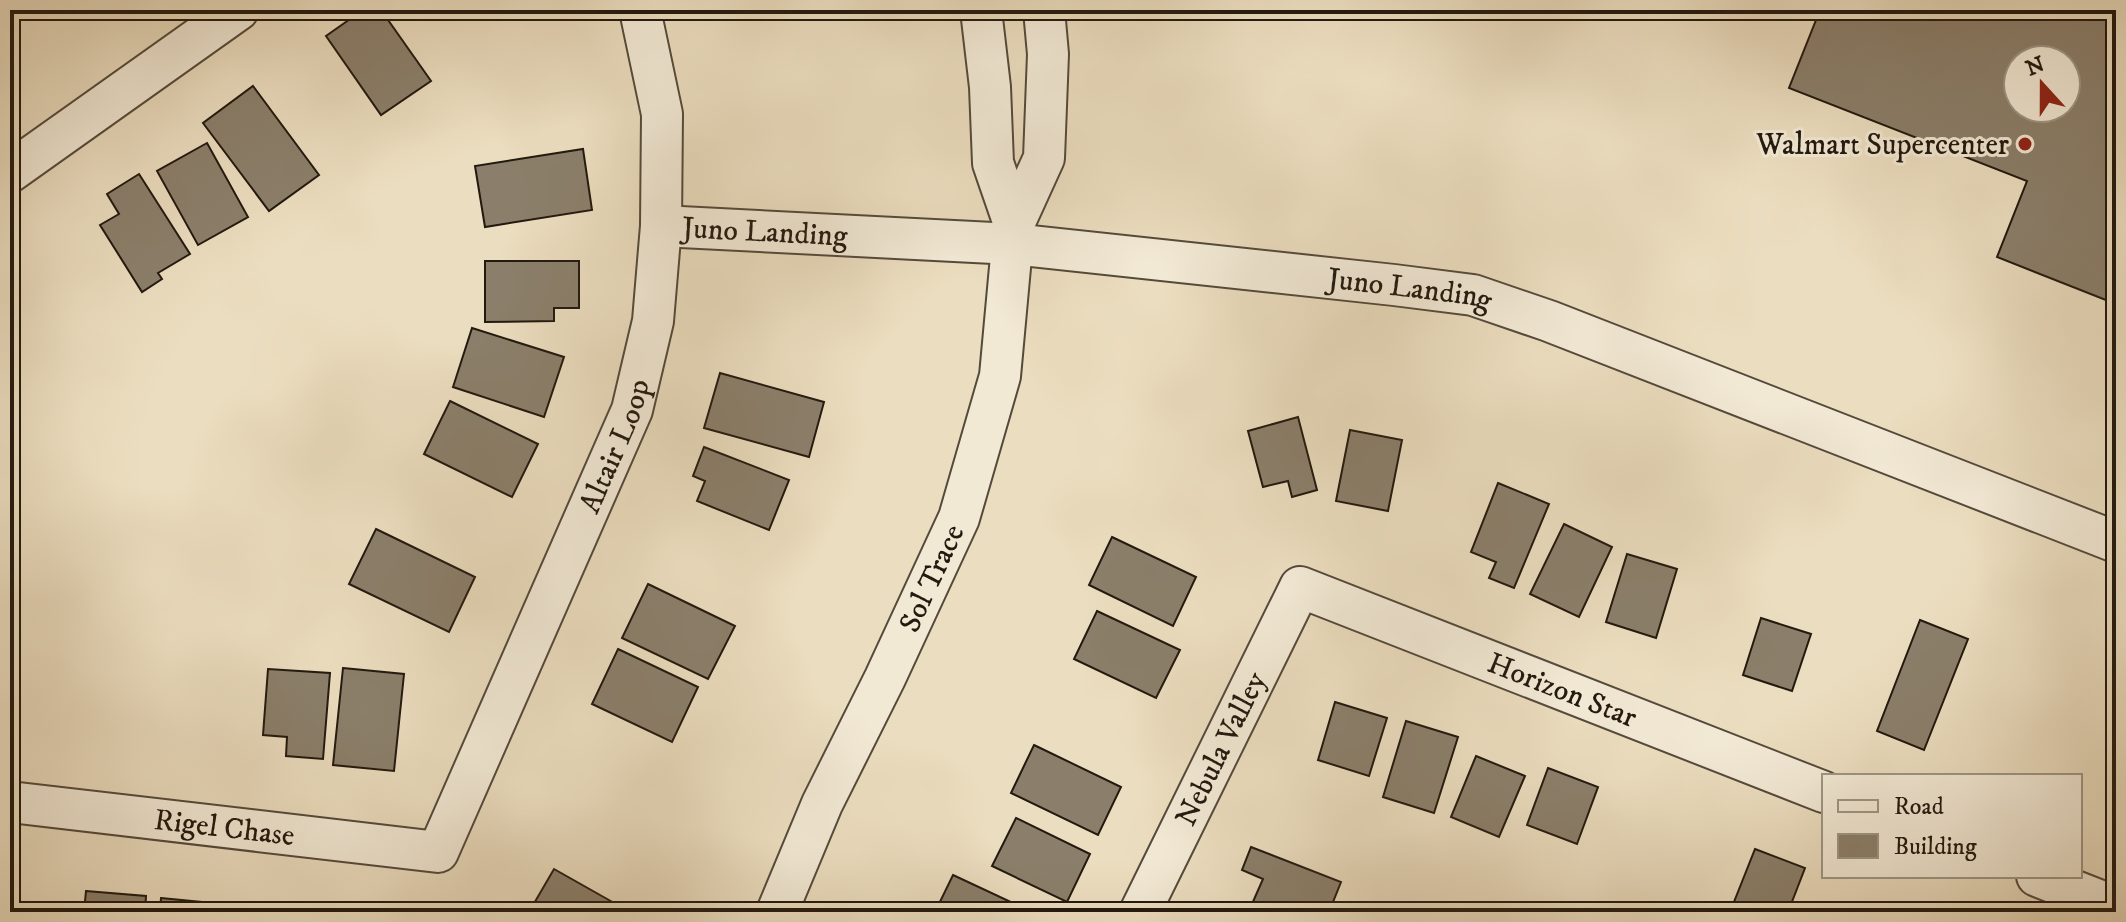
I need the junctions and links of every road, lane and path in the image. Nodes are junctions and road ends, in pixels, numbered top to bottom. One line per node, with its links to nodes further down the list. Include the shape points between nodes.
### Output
1 (238, 10): 5 (street)
2 (640, 10): 6 (street, Altair Loop, via 662,114)
3 (981, 10): 7 (street, Sol Trace, via 993,163)
4 (1044, 10): 7 (street, Sol Trace, via 1044,158)
5 (10, 172)
6 (661, 226): 7 (street, Juno Landing); 12 (street, Altair Loop, via 653,321 632,410)
7 (1013, 234): 8 (street, Juno Landing, via 1473,295); 15 (street, Sol Trace, via 1000,376 959,518 822,804)
8 (2116, 542)
9 (1300, 587): 10 (street, Horizon Star); 16 (street, Nebula Valley)
10 (1822, 791)
11 (10, 802): 12 (street, Rigel Chase)
12 (438, 852)
13 (2042, 878): 14 (street)
14 (2116, 907)
15 (777, 912)
16 (1140, 912)

